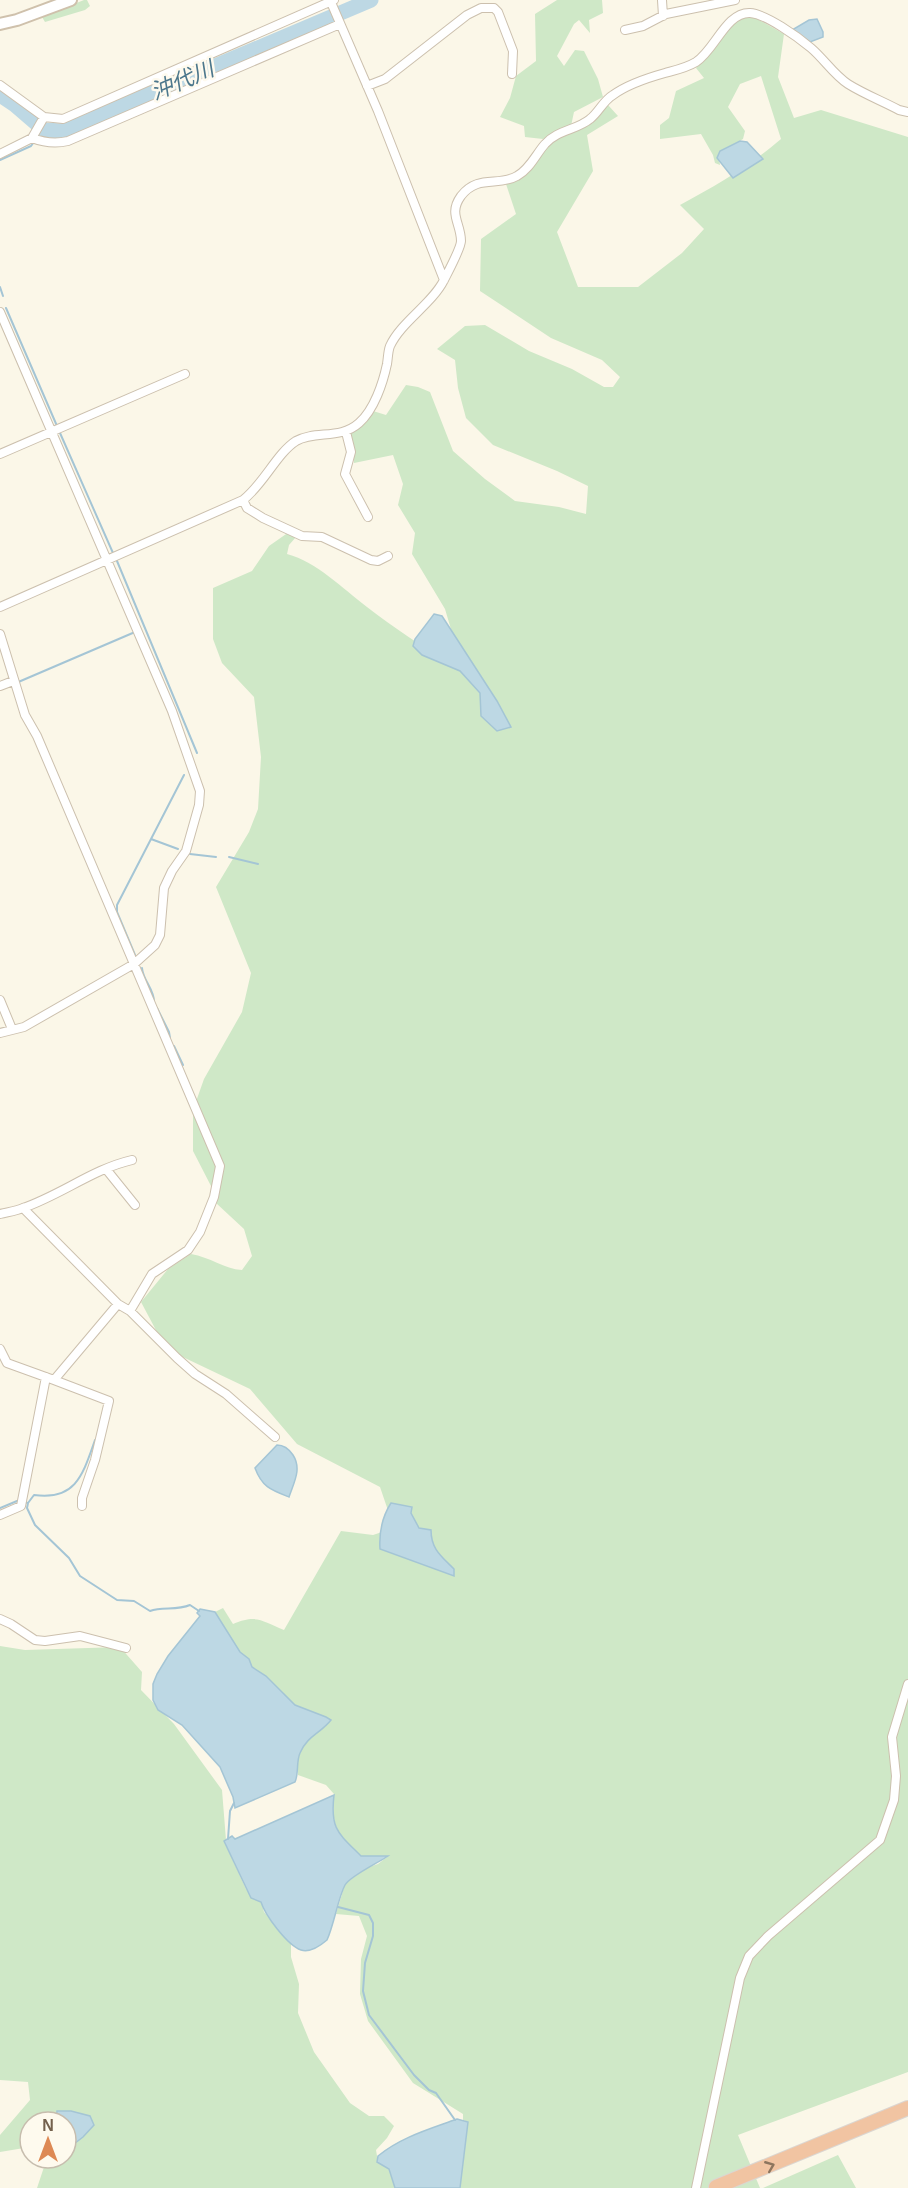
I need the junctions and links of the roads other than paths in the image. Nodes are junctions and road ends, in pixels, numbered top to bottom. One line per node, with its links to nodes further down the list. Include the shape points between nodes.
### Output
1 (70, 0): 9 (main road)
2 (331, 0): 10 (street); 16 (street, via 63,119)
3 (662, 0): 7 (street)
4 (736, 0): 5 (street); 8 (street)
5 (705, 3): 7 (street)
6 (495, 4): 12 (street, via 513,51); 14 (street, via 467,15 385,79)
7 (663, 16): 11 (street)
8 (737, 16): 15 (street, via 762,16 810,47 847,84); 19 (street, via 698,62 623,88 609,97 591,119 545,143 516,177 479,182 469,188 455,207 461,242)
9 (0, 24)
10 (340, 24): 14 (street); 17 (street, via 69,141 57,144)
11 (625, 30)
12 (512, 74)
13 (0, 85): 16 (street)
14 (367, 86): 19 (street)
15 (908, 112)
16 (44, 117): 17 (street)
17 (32, 138): 18 (street)
18 (0, 154)
19 (444, 280): 23 (street, via 389,347 387,365 370,409 360,423)
20 (0, 312): 22 (street)
21 (185, 374): 22 (street)
22 (51, 431): 24 (street); 28 (street)
23 (346, 432): 25 (street, via 298,440); 26 (street, via 351,452 345,474)
24 (0, 454)
25 (243, 501): 27 (street, via 262,518 302,536 322,537 371,560); 28 (street)
26 (368, 517)
27 (388, 556)
28 (108, 560): 29 (street); 33 (street, via 172,711 200,791 186,851 164,888 160,935)
29 (0, 607)
30 (0, 634): 31 (street)
31 (13, 681): 32 (street); 33 (street)
32 (0, 686)
33 (134, 964): 35 (street, via 24,1027); 43 (street, via 220,1166 201,1232 188,1250 152,1274)
34 (0, 1000): 35 (street)
35 (12, 1029): 36 (street)
36 (0, 1033)
37 (132, 1160): 38 (street)
38 (106, 1169): 39 (street); 40 (street)
39 (135, 1205)
40 (23, 1208): 41 (street); 42 (street)
41 (0, 1214)
42 (118, 1304): 43 (street); 46 (street)
43 (129, 1311): 47 (street, via 195,1374 226,1394)
44 (0, 1349): 45 (street)
45 (3, 1365): 46 (street)
46 (50, 1379): 48 (street, via 110,1401); 49 (street, via 21,1506)
47 (275, 1437)
48 (82, 1506)
49 (0, 1515)
50 (0, 1619): 51 (street, via 35,1640 80,1636)
51 (126, 1648)
52 (908, 1684): 55 (street, via 892,1737 894,1800 880,1840 749,1956 738,1987)
53 (908, 2108): 54 (highway, one-way to 53)
54 (716, 2187)
55 (696, 2188)

